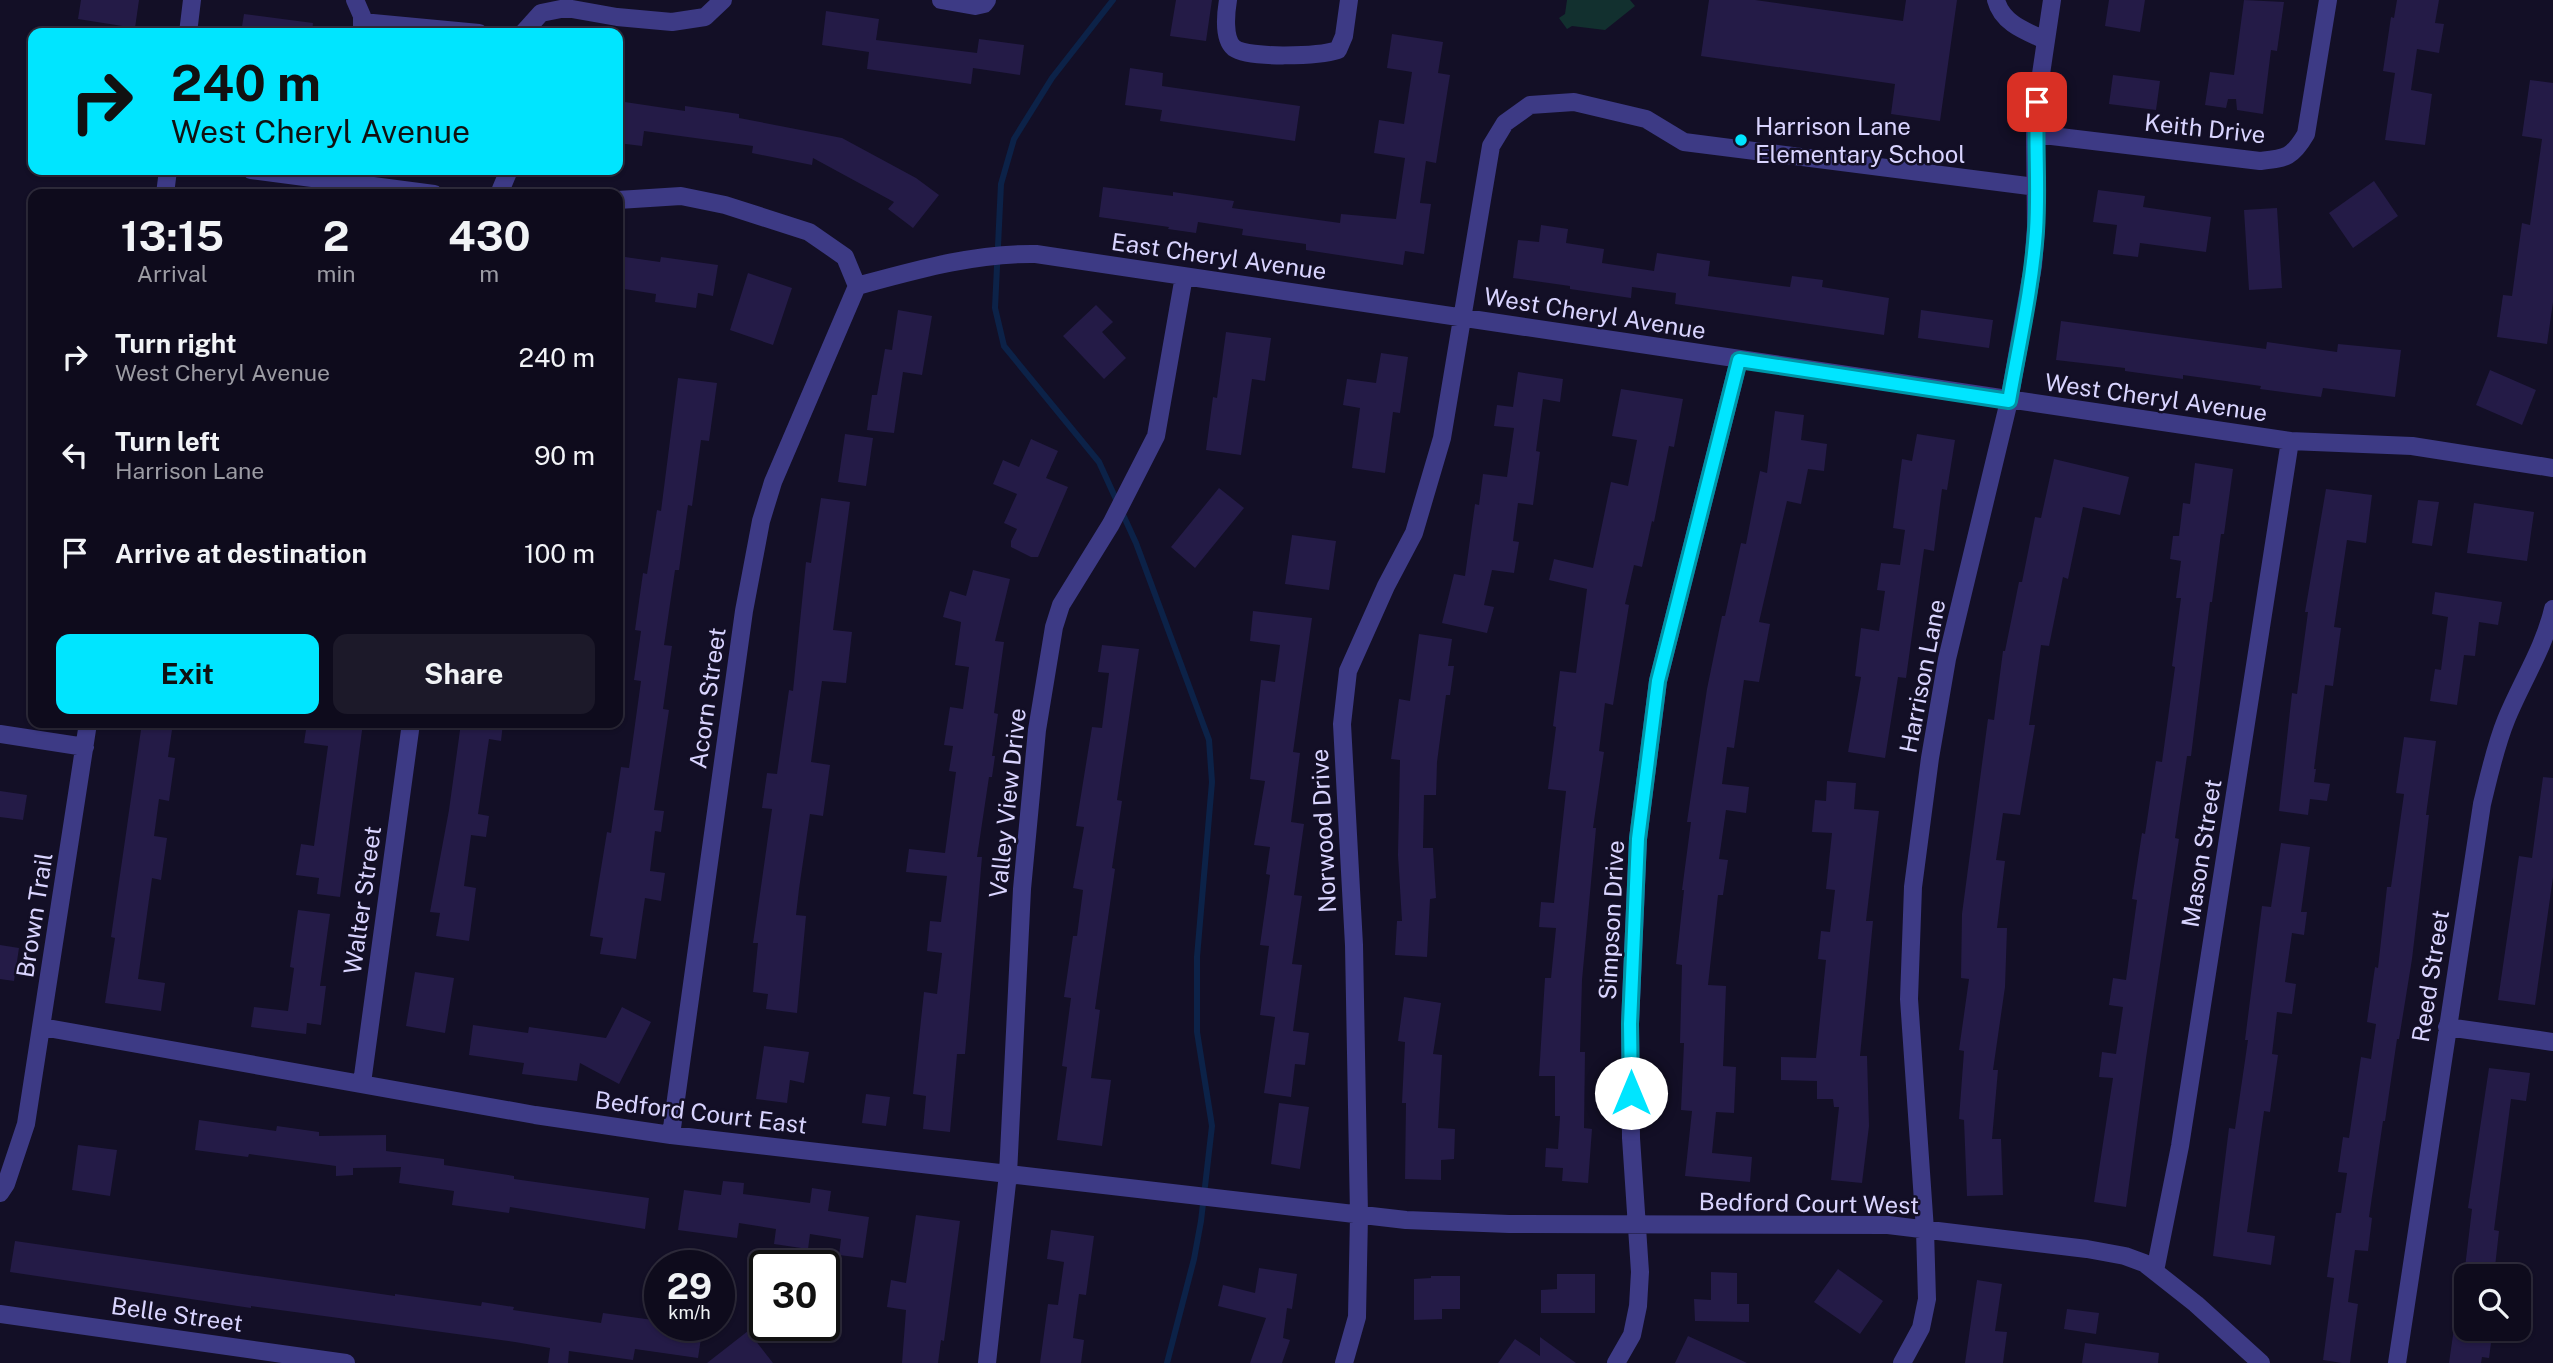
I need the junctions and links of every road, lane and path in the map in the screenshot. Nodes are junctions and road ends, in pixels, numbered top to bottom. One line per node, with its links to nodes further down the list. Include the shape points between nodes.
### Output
1 (192, 0): 12 (street)
2 (355, 0): 11 (street)
3 (723, 0): 14 (street, via 705,17 672,22 566,9 541,13)
4 (941, 0): 5 (street, via 975,6)
5 (986, 0)
6 (1228, 0): 7 (street, via 1233,47 1305,56 1338,50)
7 (1349, 0)
8 (1996, 0): 15 (street, via 2006,18)
9 (2052, 0): 15 (street, Harrison Lane)
10 (2328, 0): 16 (street, Keith Drive, via 2306,134 2286,158 2260,161)
11 (362, 27): 13 (street)
12 (188, 28)
13 (382, 28)
14 (528, 28)
15 (2045, 40): 16 (street, Harrison Lane)
16 (2035, 134): 18 (street, Harrison Lane)
17 (347, 176): 19 (street)
18 (2036, 187): 23 (street, Norwood Drive, via 1684,142 1646,119 1574,102 1530,105 1505,123 1491,146); 25 (street, Harrison Lane, via 2033,266)
19 (410, 189)
20 (623, 200): 22 (street, via 681,196 809,232 845,257)
21 (1184, 276): 22 (street, East Cheryl Avenue, via 1036,254 1007,254); 23 (street, East Cheryl Avenue); 38 (street, Valley View Drive, via 1156,436 1111,524 1061,605 1054,627 1037,730 1023,889)
22 (857, 286): 37 (street, Acorn Street, via 772,482 761,521 744,611)
23 (1462, 316): 24 (street, West Cheryl Avenue); 40 (street, Norwood Drive, via 1442,439 1414,533 1348,671 1342,724)
24 (1739, 360): 25 (street, West Cheryl Avenue); 41 (street, Simpson Drive, via 1658,681 1638,839 1630,1024)
25 (2009, 401): 26 (street, West Cheryl Avenue); 42 (street, Harrison Lane, via 1947,659 1913,887 1909,999)
26 (2290, 441): 27 (street, West Cheryl Avenue, via 2412,446); 43 (street, Mason Street, via 2180,1146)
27 (2553, 468)
28 (2553, 609): 34 (street, Reed Street, via 2495,751 2482,804)
29 (87, 728): 32 (street, Brown Trail)
30 (410, 728): 36 (street, Walter Street)
31 (0, 734): 32 (street)
32 (85, 747): 33 (street, Brown Trail)
33 (42, 1027): 36 (street, Bedford Court East); 39 (street, Brown Trail, via 26,1124)
34 (2447, 1027): 35 (street); 51 (street, Reed Street)
35 (2553, 1041)
36 (362, 1083): 37 (street, Bedford Court East)
37 (671, 1135): 38 (street, Bedford Court East)
38 (1008, 1174): 40 (street, Bedford Court East); 46 (street, Valley View Drive)
39 (0, 1193)
40 (1359, 1215): 41 (street, Bedford Court West, via 1509,1224); 47 (street, Norwood Drive, via 1357,1317)
41 (1637, 1225): 42 (street, Bedford Court West); 48 (street, Simpson Drive, via 1638,1306 1632,1335)
42 (1924, 1230): 43 (street, Bedford Court West, via 2087,1249 2125,1256); 49 (street, Harrison Lane, via 1927,1298 1921,1328)
43 (2155, 1271): 50 (street, Bedford Court West)
44 (0, 1314): 45 (street, Belle Street)
45 (346, 1363)
46 (987, 1363)
47 (1344, 1363)
48 (1616, 1363)
49 (1902, 1363)
50 (2262, 1363)
51 (2397, 1363)

